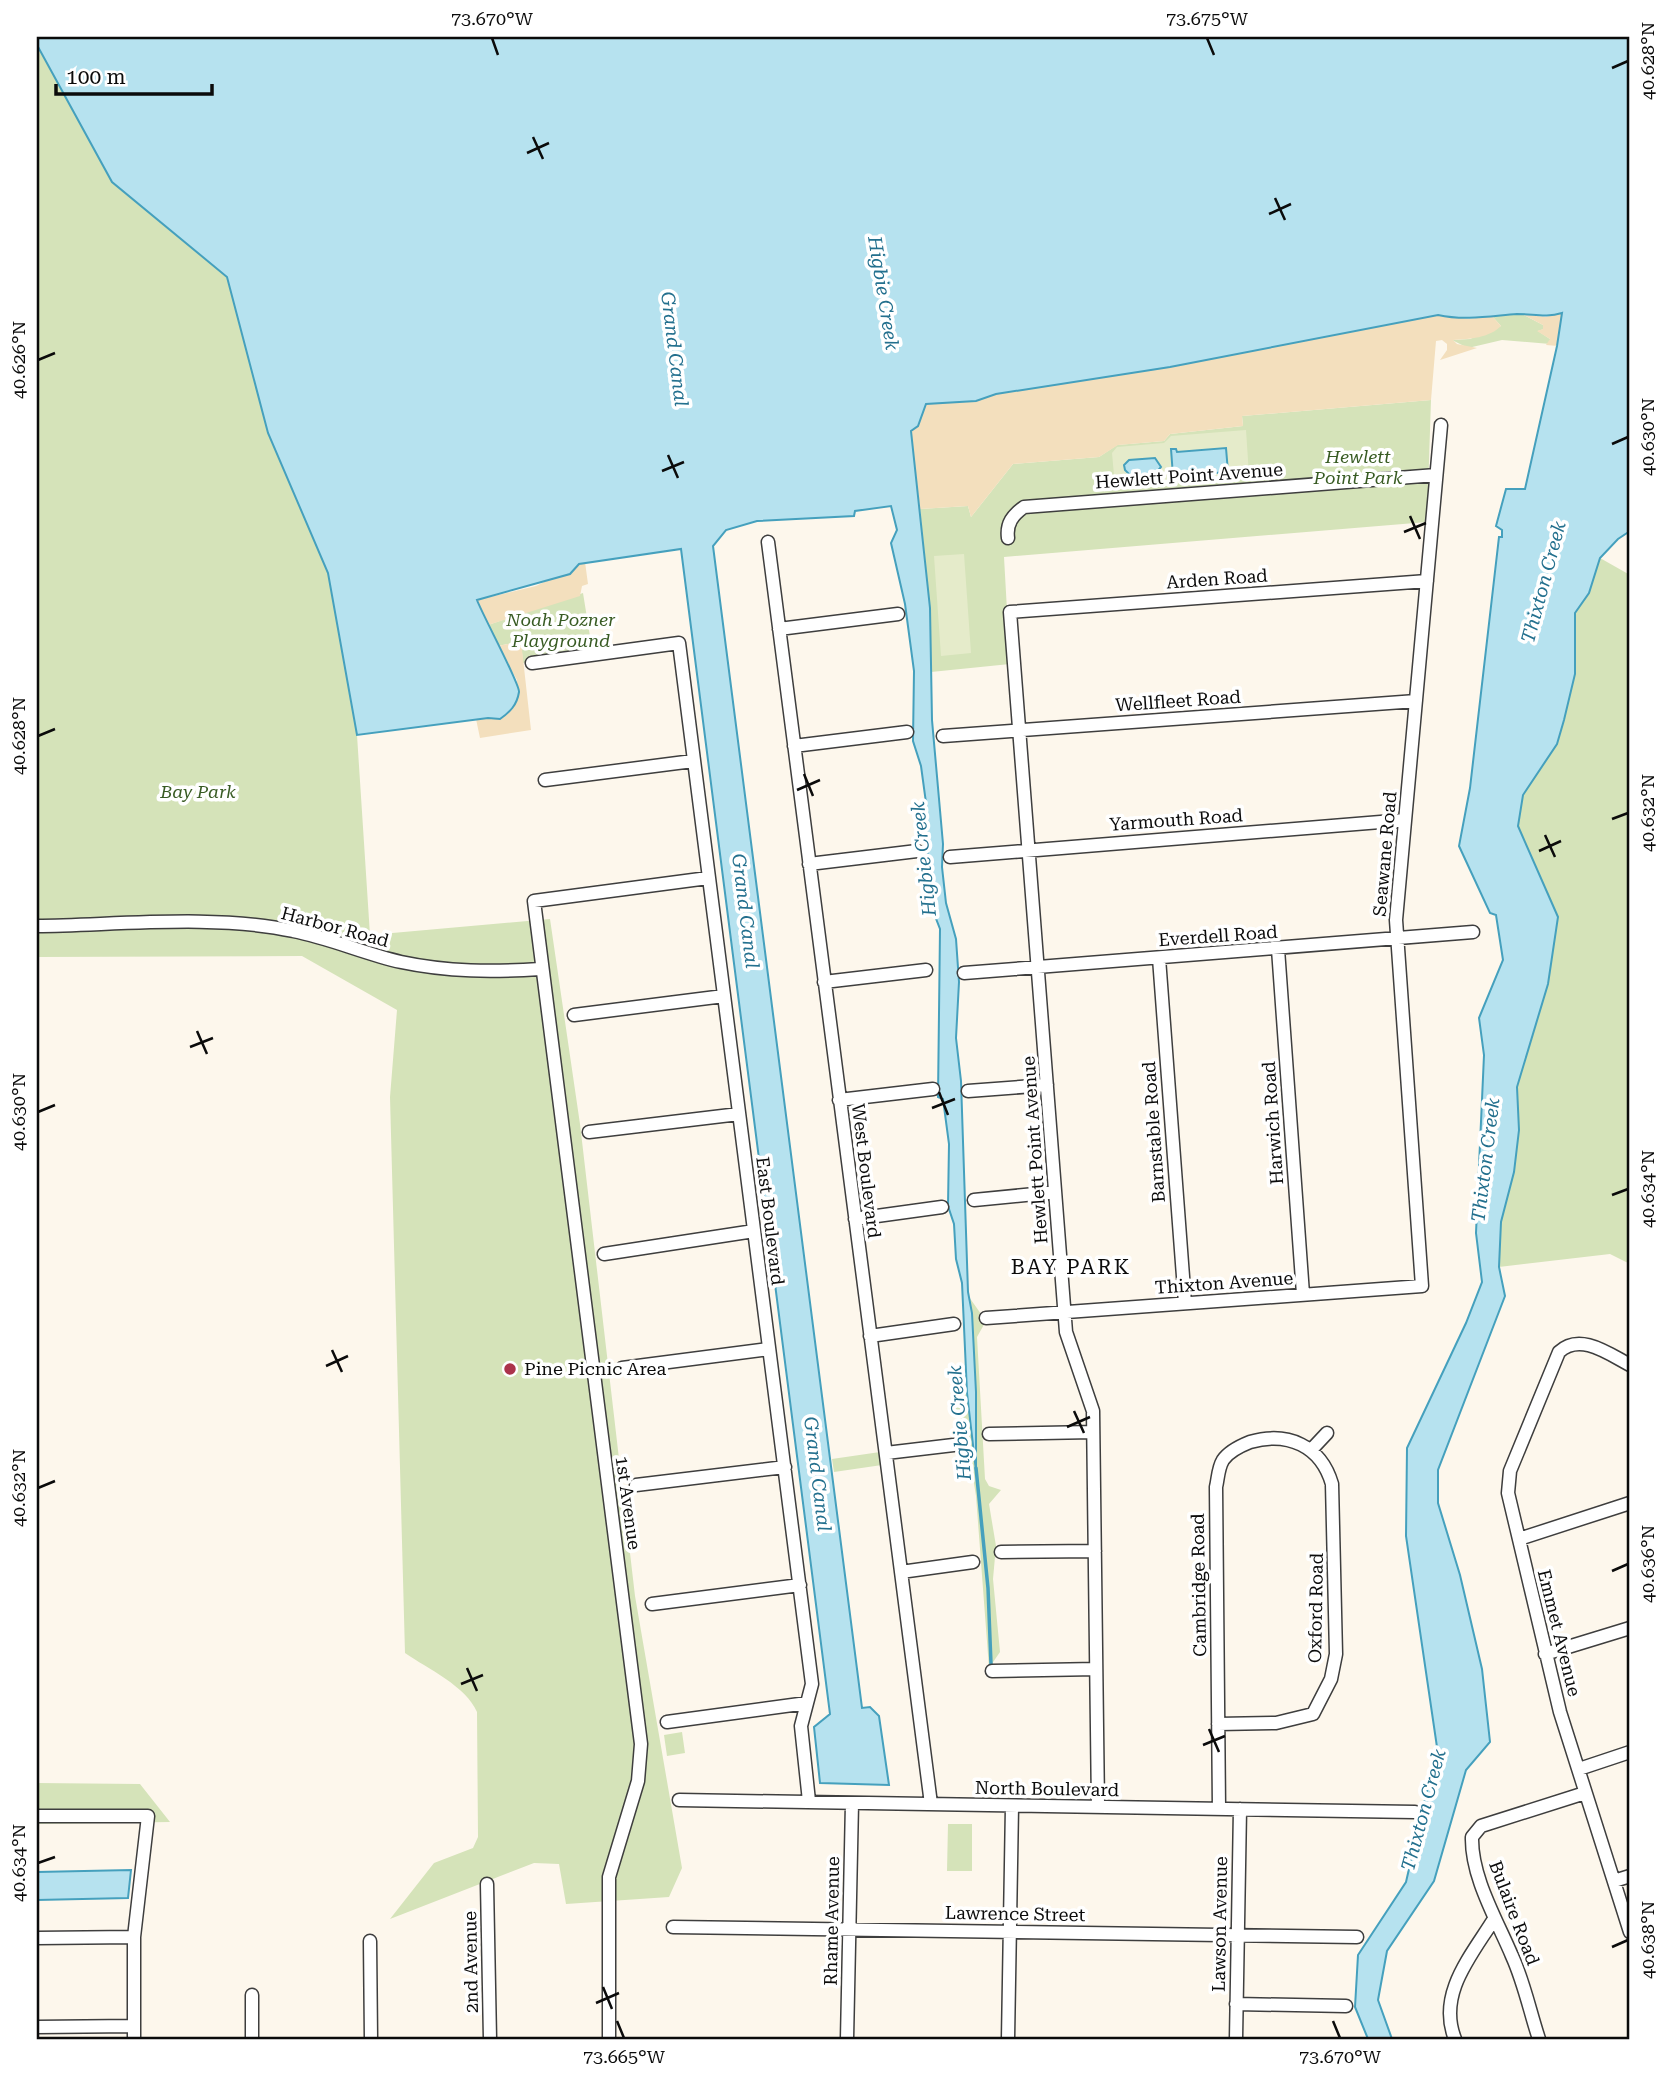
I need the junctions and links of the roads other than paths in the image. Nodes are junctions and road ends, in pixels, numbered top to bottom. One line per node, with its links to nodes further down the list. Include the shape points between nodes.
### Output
1 (1441, 425): 2 (street, Seawane Road)
2 (1436, 475): 3 (street, Hewlett Point Avenue, via 1024,507 1013,515); 5 (street, Seawane Road)
3 (1008, 538)
4 (768, 542): 8 (street, West Boulevard)
5 (1427, 581): 6 (street, Arden Road); 10 (street, Seawane Road)
6 (1010, 612): 11 (street, Hewlett Point Avenue)
7 (898, 614): 8 (street)
8 (779, 629): 14 (street, West Boulevard)
9 (532, 663): 15 (street, East Boulevard, via 679,643)
10 (1416, 701): 11 (street, Wellfleet Road); 17 (street, Seawane Road)
11 (1021, 730): 13 (street, Wellfleet Road); 18 (street, Hewlett Point Avenue)
12 (907, 732): 14 (street)
13 (943, 736)
14 (794, 746): 21 (street, West Boulevard)
15 (693, 761): 16 (street); 22 (street, East Boulevard)
16 (545, 779)
17 (1405, 820): 18 (street, Yarmouth Road); 25 (street, Seawane Road)
18 (1029, 848): 20 (street, Yarmouth Road); 28 (street, Hewlett Point Avenue)
19 (917, 851): 21 (street)
20 (950, 857)
21 (809, 864): 32 (street, West Boulevard)
22 (708, 878): 29 (street, 1st Avenue, via 534,901); 33 (street, East Boulevard)
23 (37, 926): 29 (street, Harbor Road, via 235,923 293,931 442,970)
24 (1473, 932): 25 (street, Everdell Road)
25 (1398, 940): 26 (street, Everdell Road); 47 (street, Seawane Road)
26 (1278, 949): 27 (street, Everdell Road); 48 (street, Harwich Road)
27 (1159, 958): 28 (street, Everdell Road); 49 (street, Barnstable Road)
28 (1038, 967): 31 (street, Everdell Road); 35 (street, Hewlett Point Avenue)
29 (540, 969): 114 (street, 1st Avenue, via 641,1744 638,1781 609,1877)
30 (926, 970): 32 (street)
31 (964, 973)
32 (824, 982): 38 (street, West Boulevard)
33 (724, 996): 34 (street); 39 (street, East Boulevard)
34 (574, 1015)
35 (1047, 1085): 37 (street); 41 (street, Hewlett Point Avenue)
36 (933, 1089): 38 (street)
37 (968, 1091)
38 (839, 1100): 44 (street, West Boulevard)
39 (739, 1114): 40 (street); 45 (street, East Boulevard)
40 (589, 1132)
41 (1055, 1192): 42 (street); 50 (street, Hewlett Point Avenue)
42 (974, 1200)
43 (942, 1207): 44 (street)
44 (855, 1219): 53 (street, West Boulevard)
45 (754, 1231): 46 (street); 54 (street, East Boulevard)
46 (604, 1254)
47 (1422, 1286): 48 (street, Thixton Avenue)
48 (1303, 1294): 49 (street, Thixton Avenue)
49 (1185, 1303): 50 (street, Thixton Avenue)
50 (1065, 1312): 51 (street, Thixton Avenue); 57 (street, Hewlett Point Avenue, via 1069,1349 1092,1401)
51 (986, 1318)
52 (954, 1324): 53 (street)
53 (870, 1336): 62 (street, West Boulevard)
54 (769, 1349): 56 (street); 63 (street, East Boulevard)
55 (1630, 1365): 66 (street, Emmet Avenue, via 1583,1343 1566,1346 1556,1359 1510,1471 1508,1493)
56 (622, 1368)
57 (1093, 1432): 59 (street); 67 (street, Hewlett Point Avenue)
58 (1327, 1433): 61 (street)
59 (989, 1434)
60 (962, 1444): 62 (street)
61 (1312, 1450): 79 (street, Cambridge Road, via 1287,1438 1258,1440 1233,1450 1220,1466 1216,1506); 79 (street, Oxford Road, via 1328,1470 1334,1502 1336,1654 1331,1679 1314,1714 1276,1723)
62 (886, 1453): 70 (street, West Boulevard)
63 (785, 1467): 64 (street); 71 (street, East Boulevard)
64 (636, 1485)
65 (1630, 1503): 66 (street)
66 (1518, 1539): 74 (street, Emmet Avenue)
67 (1095, 1551): 68 (street); 75 (street, Hewlett Point Avenue)
68 (1001, 1552)
69 (973, 1562): 70 (street)
70 (901, 1572): 86 (street, West Boulevard)
71 (800, 1585): 72 (street); 77 (street, East Boulevard, via 812,1684)
72 (652, 1604)
73 (1630, 1628): 74 (street)
74 (1545, 1654): 81 (street, Emmet Avenue)
75 (1096, 1670): 76 (street); 88 (street, Hewlett Point Avenue)
76 (992, 1671)
77 (807, 1703): 78 (street); 84 (street, East Boulevard, via 801,1726)
78 (667, 1722)
79 (1218, 1724): 89 (street, Cambridge Road)
80 (1630, 1752): 81 (street)
81 (1579, 1769): 82 (street, Emmet Avenue)
82 (1585, 1793): 94 (street, Emmet Avenue); 96 (street, Bulaire Road, via 1474,1832 1471,1849)
83 (679, 1800): 84 (street, North Boulevard)
84 (809, 1801): 85 (street, North Boulevard)
85 (852, 1803): 86 (street, North Boulevard); 98 (street, Rhame Avenue)
86 (931, 1804): 87 (street, North Boulevard)
87 (1012, 1806): 88 (street, North Boulevard); 99 (street)
88 (1098, 1807): 89 (street, North Boulevard)
89 (1219, 1809): 90 (street, North Boulevard)
90 (1240, 1809): 91 (street, North Boulevard); 101 (street, Lawson Avenue)
91 (1415, 1812)
92 (37, 1816): 102 (street, via 148,1816)
93 (1630, 1877): 94 (street)
94 (1614, 1881): 100 (street, Emmet Avenue)
95 (487, 1884): 113 (street, 2nd Avenue)
96 (1494, 1919): 118 (street, via 1451,1993 1448,2010); 119 (street, Bulaire Road, via 1514,1958)
97 (673, 1927): 98 (street, Lawrence Street)
98 (849, 1929): 99 (street, Lawrence Street); 115 (street, Rhame Avenue)
99 (1010, 1932): 101 (street, Lawrence Street); 116 (street)
100 (1630, 1932)
101 (1238, 1935): 103 (street, Lawrence Street); 107 (street, Lawson Avenue)
102 (134, 1937): 104 (street); 110 (street)
103 (1357, 1937)
104 (37, 1938)
105 (370, 1941): 112 (street)
106 (252, 1995): 111 (street)
107 (1236, 2004): 108 (street); 117 (street, Lawson Avenue)
108 (1346, 2006)
109 (37, 2027): 110 (street)
110 (133, 2033)
111 (252, 2039)
112 (372, 2039)
113 (490, 2039)
114 (609, 2039)
115 (848, 2039)
116 (1008, 2039)
117 (1236, 2039)
118 (1455, 2039)
119 (1539, 2039)

